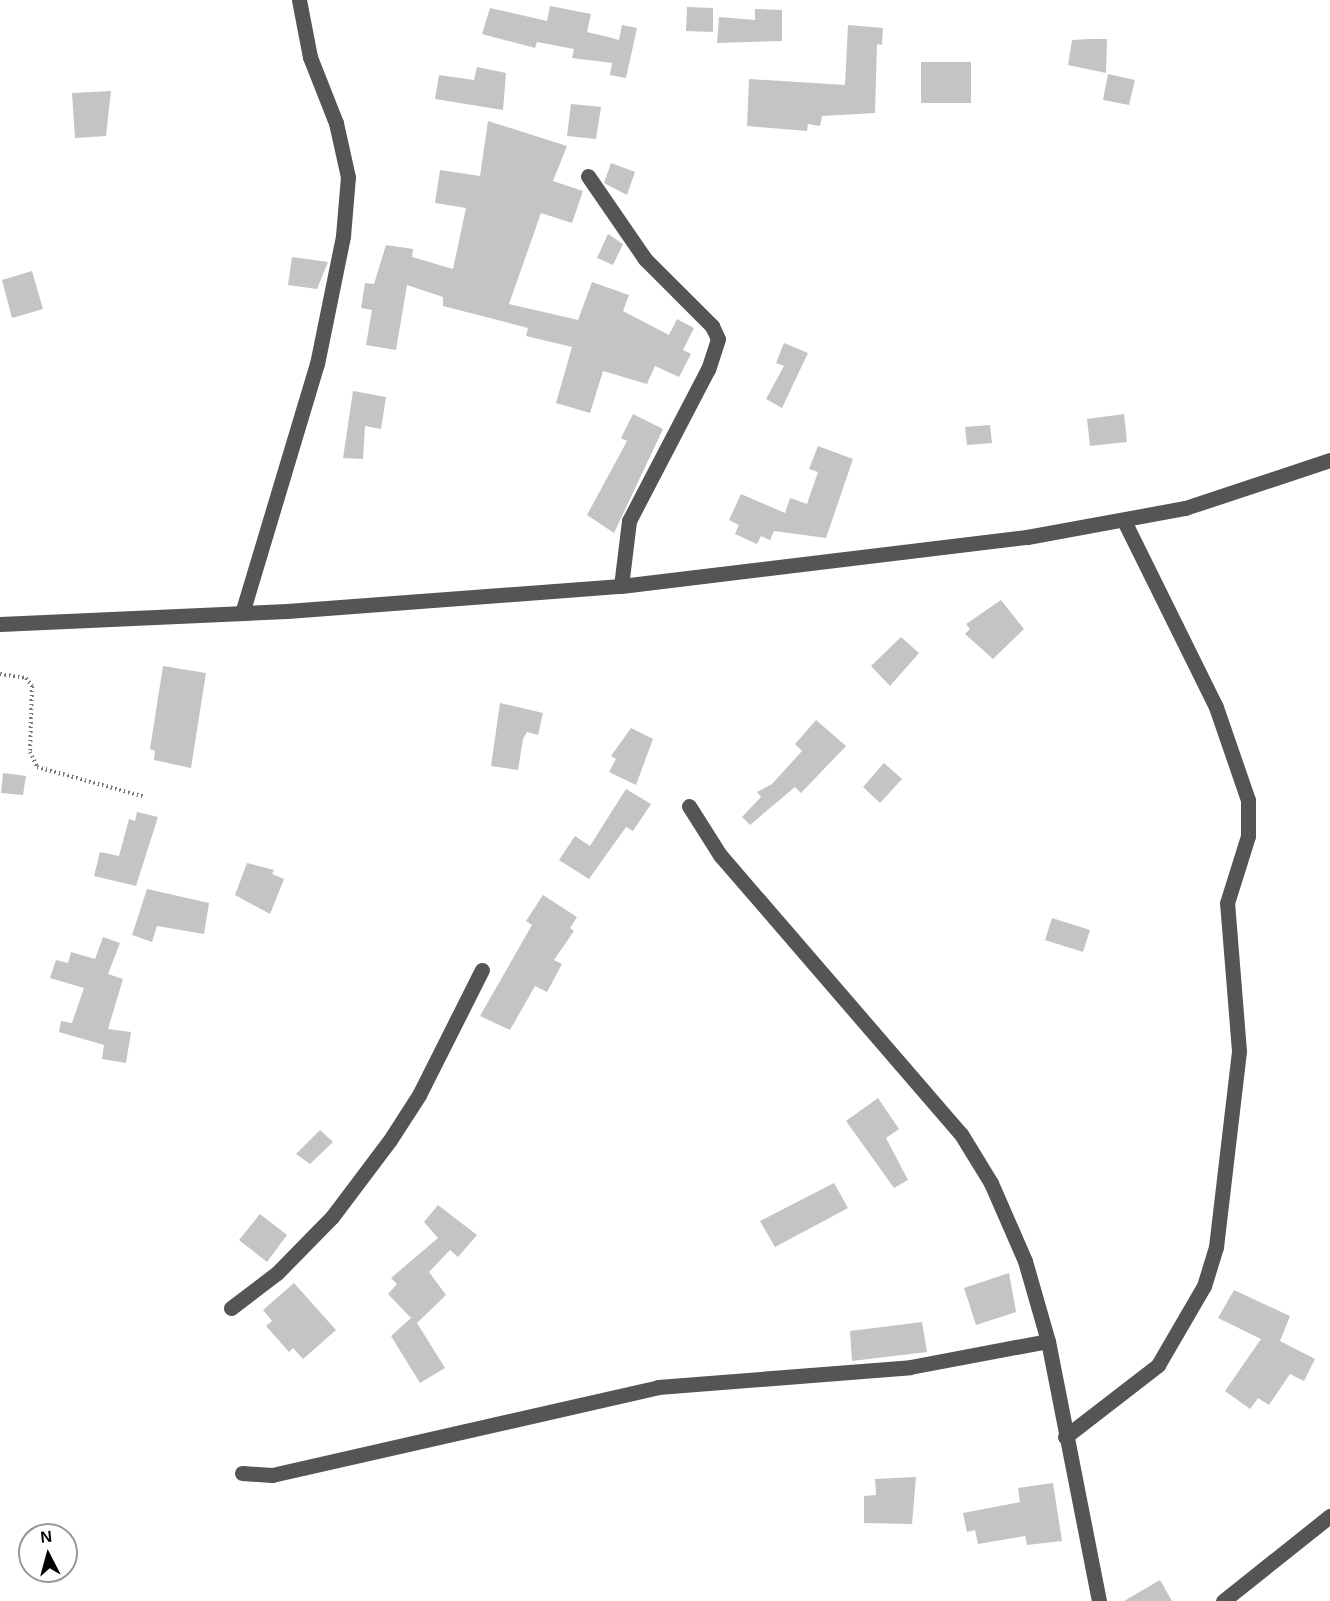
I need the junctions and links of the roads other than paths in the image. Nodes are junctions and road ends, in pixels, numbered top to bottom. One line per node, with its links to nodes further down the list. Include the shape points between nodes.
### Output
1 (299, 0): 6 (street, via 310,57 336,123 348,177 343,236 317,364)
2 (588, 176): 5 (street, via 645,259 712,326 718,339 708,369 629,521)
3 (1330, 460): 4 (street, via 1185,508)
4 (1124, 521): 5 (street); 12 (street, via 1216,706 1248,800 1248,836 1227,903 1239,1051 1216,1247 1204,1286 1158,1365 1134,1389)
5 (621, 586): 6 (street, via 287,611)
6 (243, 610): 7 (street)
7 (0, 624)
8 (689, 806): 11 (street, via 720,855 961,1134 1010,1222)
9 (482, 970): 10 (street, via 419,1095 390,1140 304,1246)
10 (231, 1308)
11 (1048, 1341): 12 (street); 13 (street, via 843,1375 738,1377 658,1387 272,1475)
12 (1065, 1437): 15 (street)
13 (242, 1473)
14 (1330, 1516): 16 (street)
15 (1099, 1601)
16 (1223, 1601)

